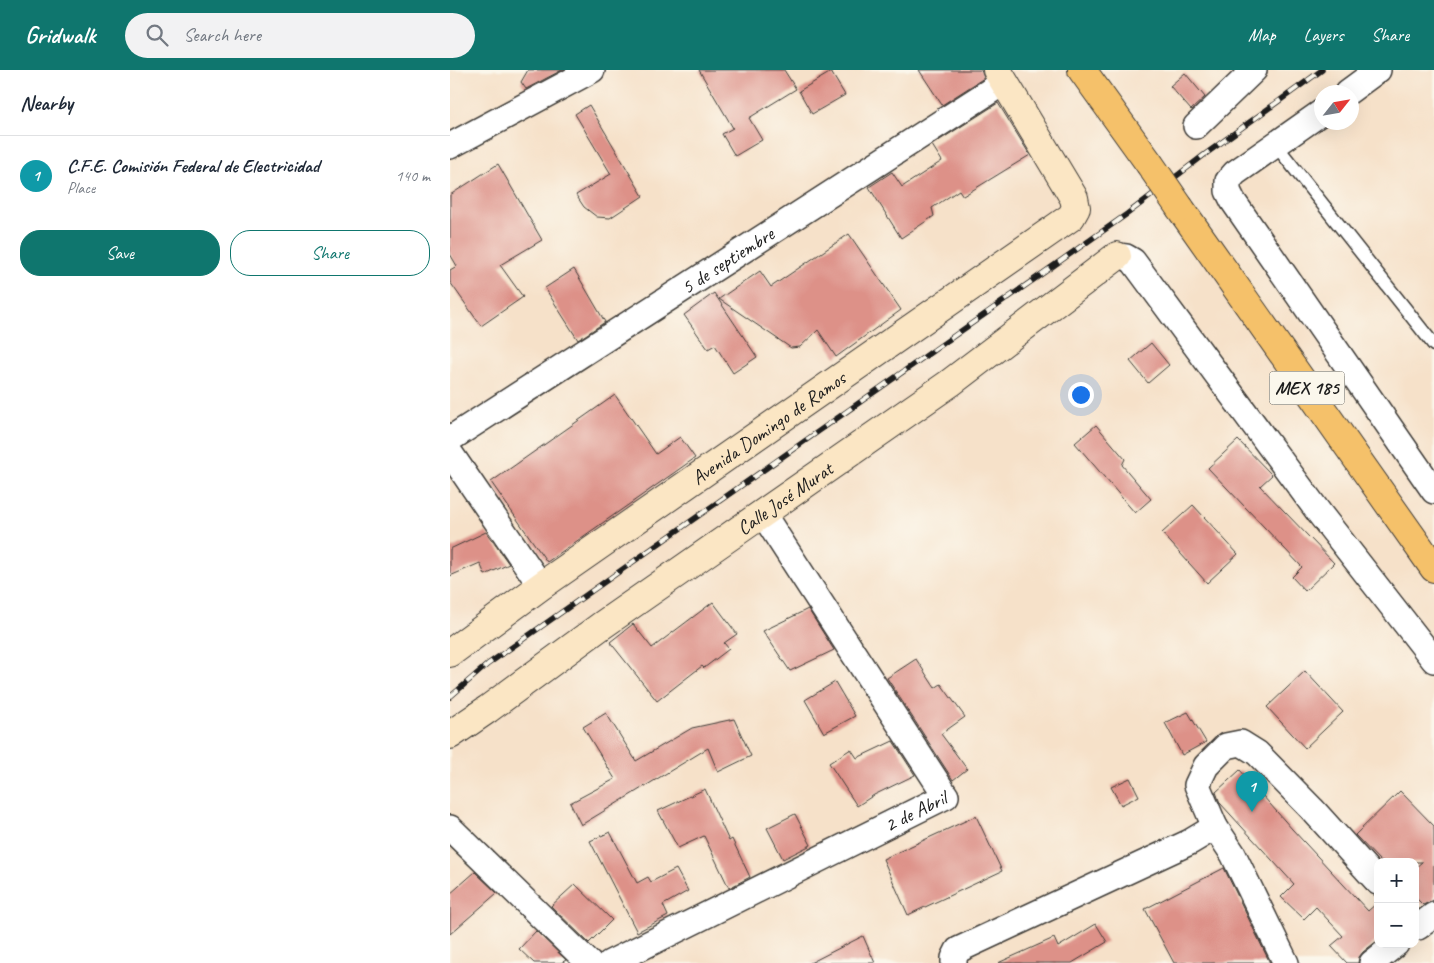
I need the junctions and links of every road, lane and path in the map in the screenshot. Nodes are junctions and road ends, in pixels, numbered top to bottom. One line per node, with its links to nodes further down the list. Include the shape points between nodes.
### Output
1 (592, 70): 10 (street)
2 (1082, 70): 17 (main road, MEX 185, bridge)
3 (1254, 70): 8 (street)
4 (1378, 70): 6 (street)
5 (1000, 76): 13 (street, 5 de septiembre); 18 (street, Avenida Domingo de Ramos, via 1074,198 1076,208 1071,217)
6 (1358, 85)
7 (1314, 117): 9 (street)
8 (1196, 126)
9 (1275, 144): 12 (lane); 15 (street, via 1235,173 1228,181 1228,191)
10 (450, 146)
11 (1116, 256): 16 (street, Calle José Murat, via 950,383); 20 (street, via 1133,261 1320,514)
12 (1434, 346)
13 (450, 439)
14 (450, 453): 18 (street)
15 (1434, 491)
16 (763, 514): 21 (street, Calle José Murat); 27 (street, 2 de Abril, via 946,796)
17 (1434, 568)
18 (541, 586): 19 (street, Avenida Domingo de Ramos)
19 (450, 652)
20 (1434, 660)
21 (450, 735)
22 (1215, 827): 24 (street, via 1197,785 1206,766 1226,746 1241,743 1257,752); 28 (street, via 1190,842 958,950); 29 (street, via 1233,854)
23 (450, 828): 26 (street)
24 (1374, 878)
25 (1391, 948): 30 (street)
26 (589, 963)
27 (610, 963)
28 (954, 963)
29 (1286, 963)
30 (1372, 963)

